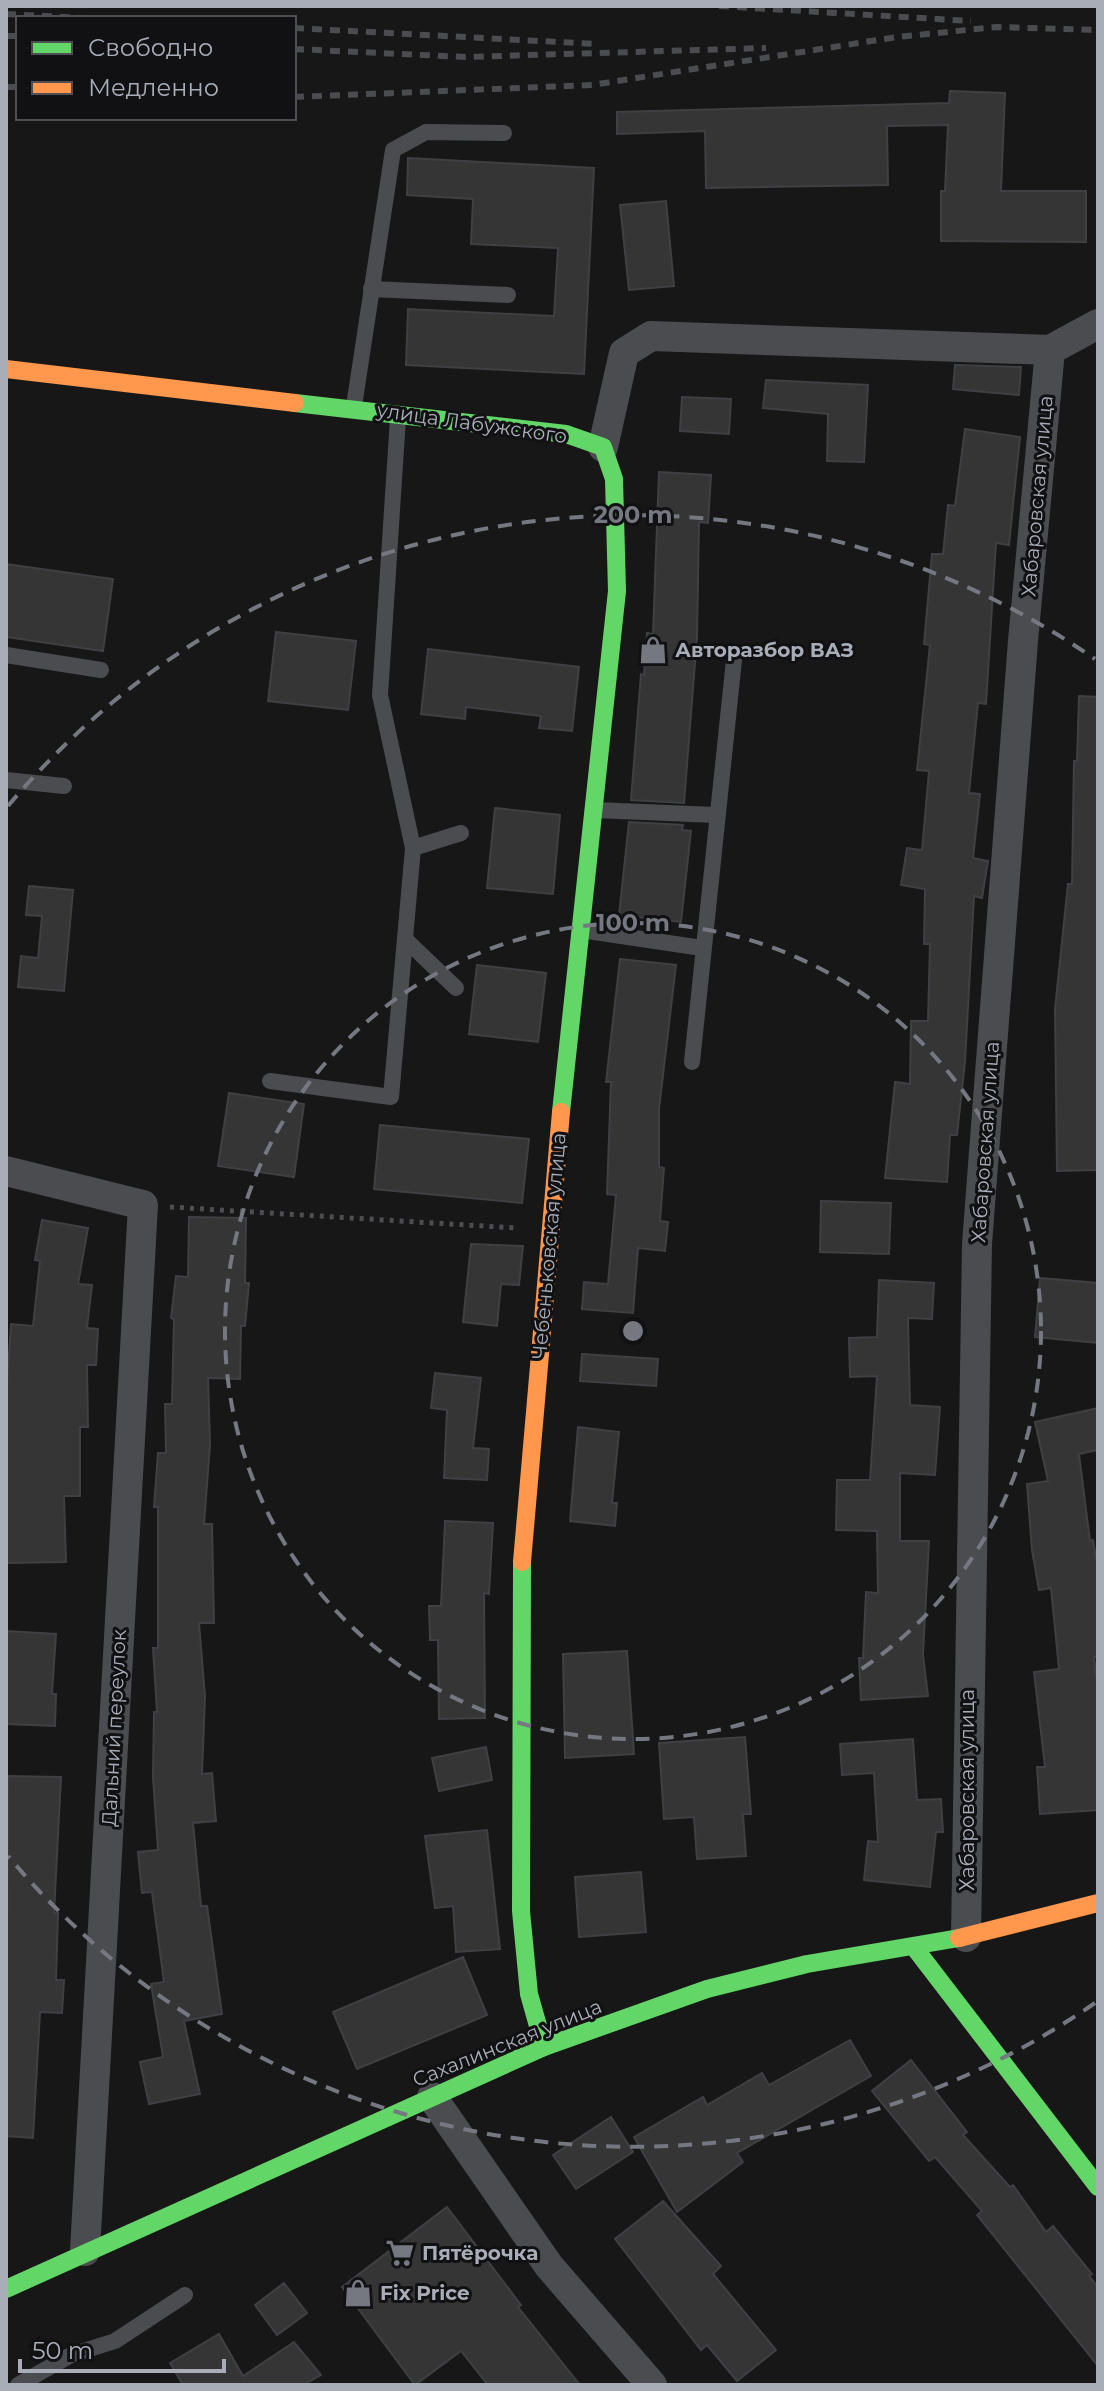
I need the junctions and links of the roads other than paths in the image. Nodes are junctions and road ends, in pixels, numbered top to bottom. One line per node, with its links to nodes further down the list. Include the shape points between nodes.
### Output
1 (504, 133): 2 (lane, via 426,132 393,150)
2 (371, 289): 3 (lane); 7 (lane)
3 (508, 295)
4 (1098, 324): 5 (street)
5 (1050, 350): 9 (street, via 651,336 624,353); 27 (street, Хабаровская улица, via 977,1244)
6 (6, 369): 7 (street, улица Лабужского)
7 (354, 408): 8 (street, улица Лабужского)
8 (398, 413): 9 (street, улица Лабужского, via 566,434); 18 (lane, via 380,695)
9 (603, 447): 15 (street, Чебеньковская улица, via 614,479 617,591)
10 (6, 655): 12 (lane)
11 (734, 660): 16 (lane)
12 (101, 670)
13 (6, 780): 14 (lane)
14 (64, 786)
15 (594, 810): 16 (lane); 19 (street, Чебеньковская улица)
16 (716, 815): 21 (lane)
17 (461, 833): 18 (lane)
18 (413, 848): 20 (lane)
19 (580, 930): 21 (lane); 29 (street, Чебеньковская улица, via 520,1593 521,1911 529,1994)
20 (405, 939): 22 (lane); 24 (lane, via 391,1097)
21 (702, 948): 23 (lane)
22 (456, 988)
23 (692, 1062)
24 (270, 1081)
25 (6, 1171): 32 (street, Дальний переулок, via 143,1205)
26 (1098, 1903): 27 (street, Сахалинская улица)
27 (966, 1937): 28 (street, Сахалинская улица)
28 (914, 1947): 29 (street, Сахалинская улица, via 807,1964 707,1989); 31 (street)
29 (544, 2047): 30 (street, Сахалинская улица)
30 (432, 2097): 32 (street, Сахалинская улица); 36 (street, via 549,2266)
31 (1098, 2187)
32 (85, 2251): 33 (street, Сахалинская улица)
33 (6, 2289)
34 (185, 2295): 35 (lane, via 115,2341 71,2355)
35 (18, 2385)
36 (652, 2385)

